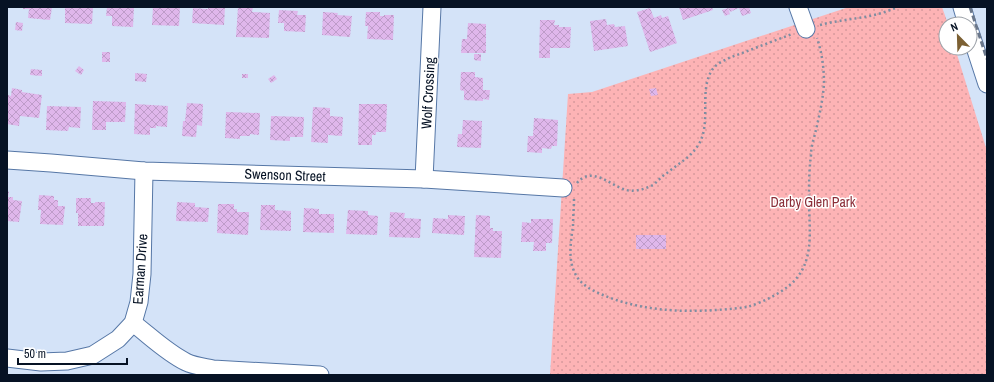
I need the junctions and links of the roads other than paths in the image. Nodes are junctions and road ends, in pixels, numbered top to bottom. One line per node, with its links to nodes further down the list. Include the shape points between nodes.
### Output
1 (432, 7): 8 (street, Wolf Crossing)
2 (798, 7): 3 (street)
3 (810, 28)
4 (978, 56): 5 (street)
5 (987, 84)
6 (7, 160): 7 (street, Swenson Street)
7 (144, 171): 8 (street, Swenson Street); 10 (street, Earman Drive, via 142,274 139,302)
8 (424, 179): 9 (street, Swenson Street)
9 (569, 188)
10 (133, 323): 11 (street, Earman Drive, via 118,339 92,355 61,362); 12 (street, via 166,350 198,366)
11 (7, 358)
12 (320, 375)

